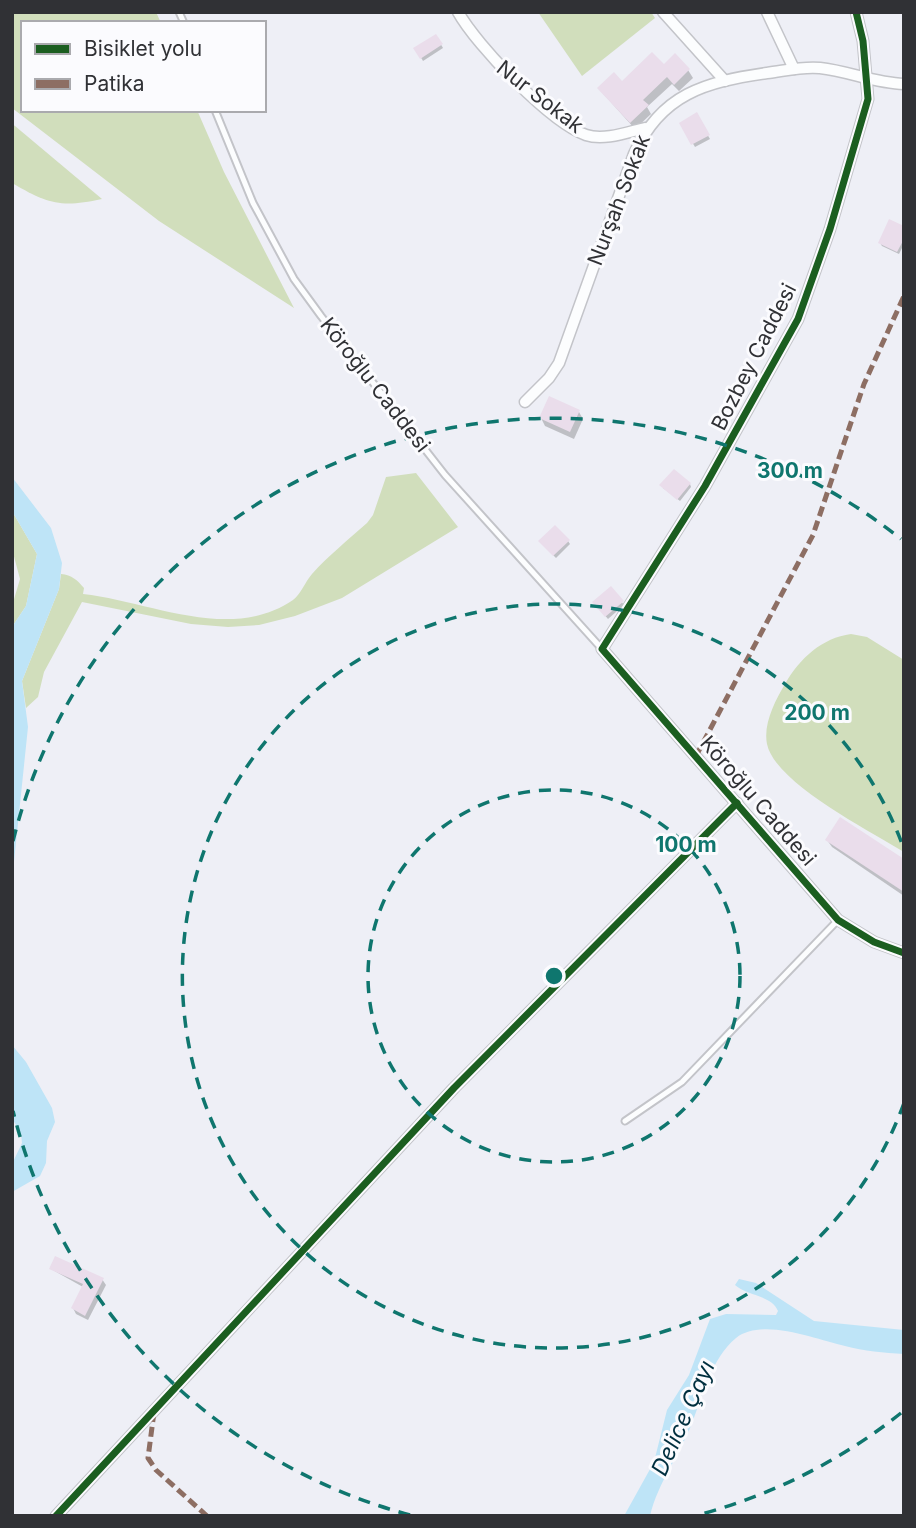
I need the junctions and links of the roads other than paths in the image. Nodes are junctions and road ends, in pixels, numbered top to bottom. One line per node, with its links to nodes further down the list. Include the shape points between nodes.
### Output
1 (458, 12): 10 (street, Nur Sokak, via 494,61 573,128 595,137)
2 (663, 12): 7 (street)
3 (767, 12): 5 (street)
4 (856, 12): 6 (street, Bozbey Caddesi)
5 (794, 69): 6 (street, Nurşah Sokak, via 816,68); 7 (street, Nurşah Sokak)
6 (868, 78): 8 (street, Nurşah Sokak); 12 (street, Bozbey Caddesi, via 856,144 798,319 705,486)
7 (725, 81): 10 (street, Nurşah Sokak, via 683,97)
8 (904, 84)
9 (216, 112): 12 (lane, Köroğlu Caddesi, via 238,172 294,279 445,475)
10 (645, 128): 11 (street, Nurşah Sokak, via 559,363)
11 (525, 402)
12 (602, 649): 13 (street, Köroğlu Caddesi)
13 (737, 803): 14 (street, Köroğlu Caddesi); 17 (street, via 454,1088)
14 (838, 920): 15 (street, Köroğlu Caddesi, via 874,942); 16 (lane, via 682,1082)
15 (904, 953)
16 (625, 1121)
17 (57, 1516)

